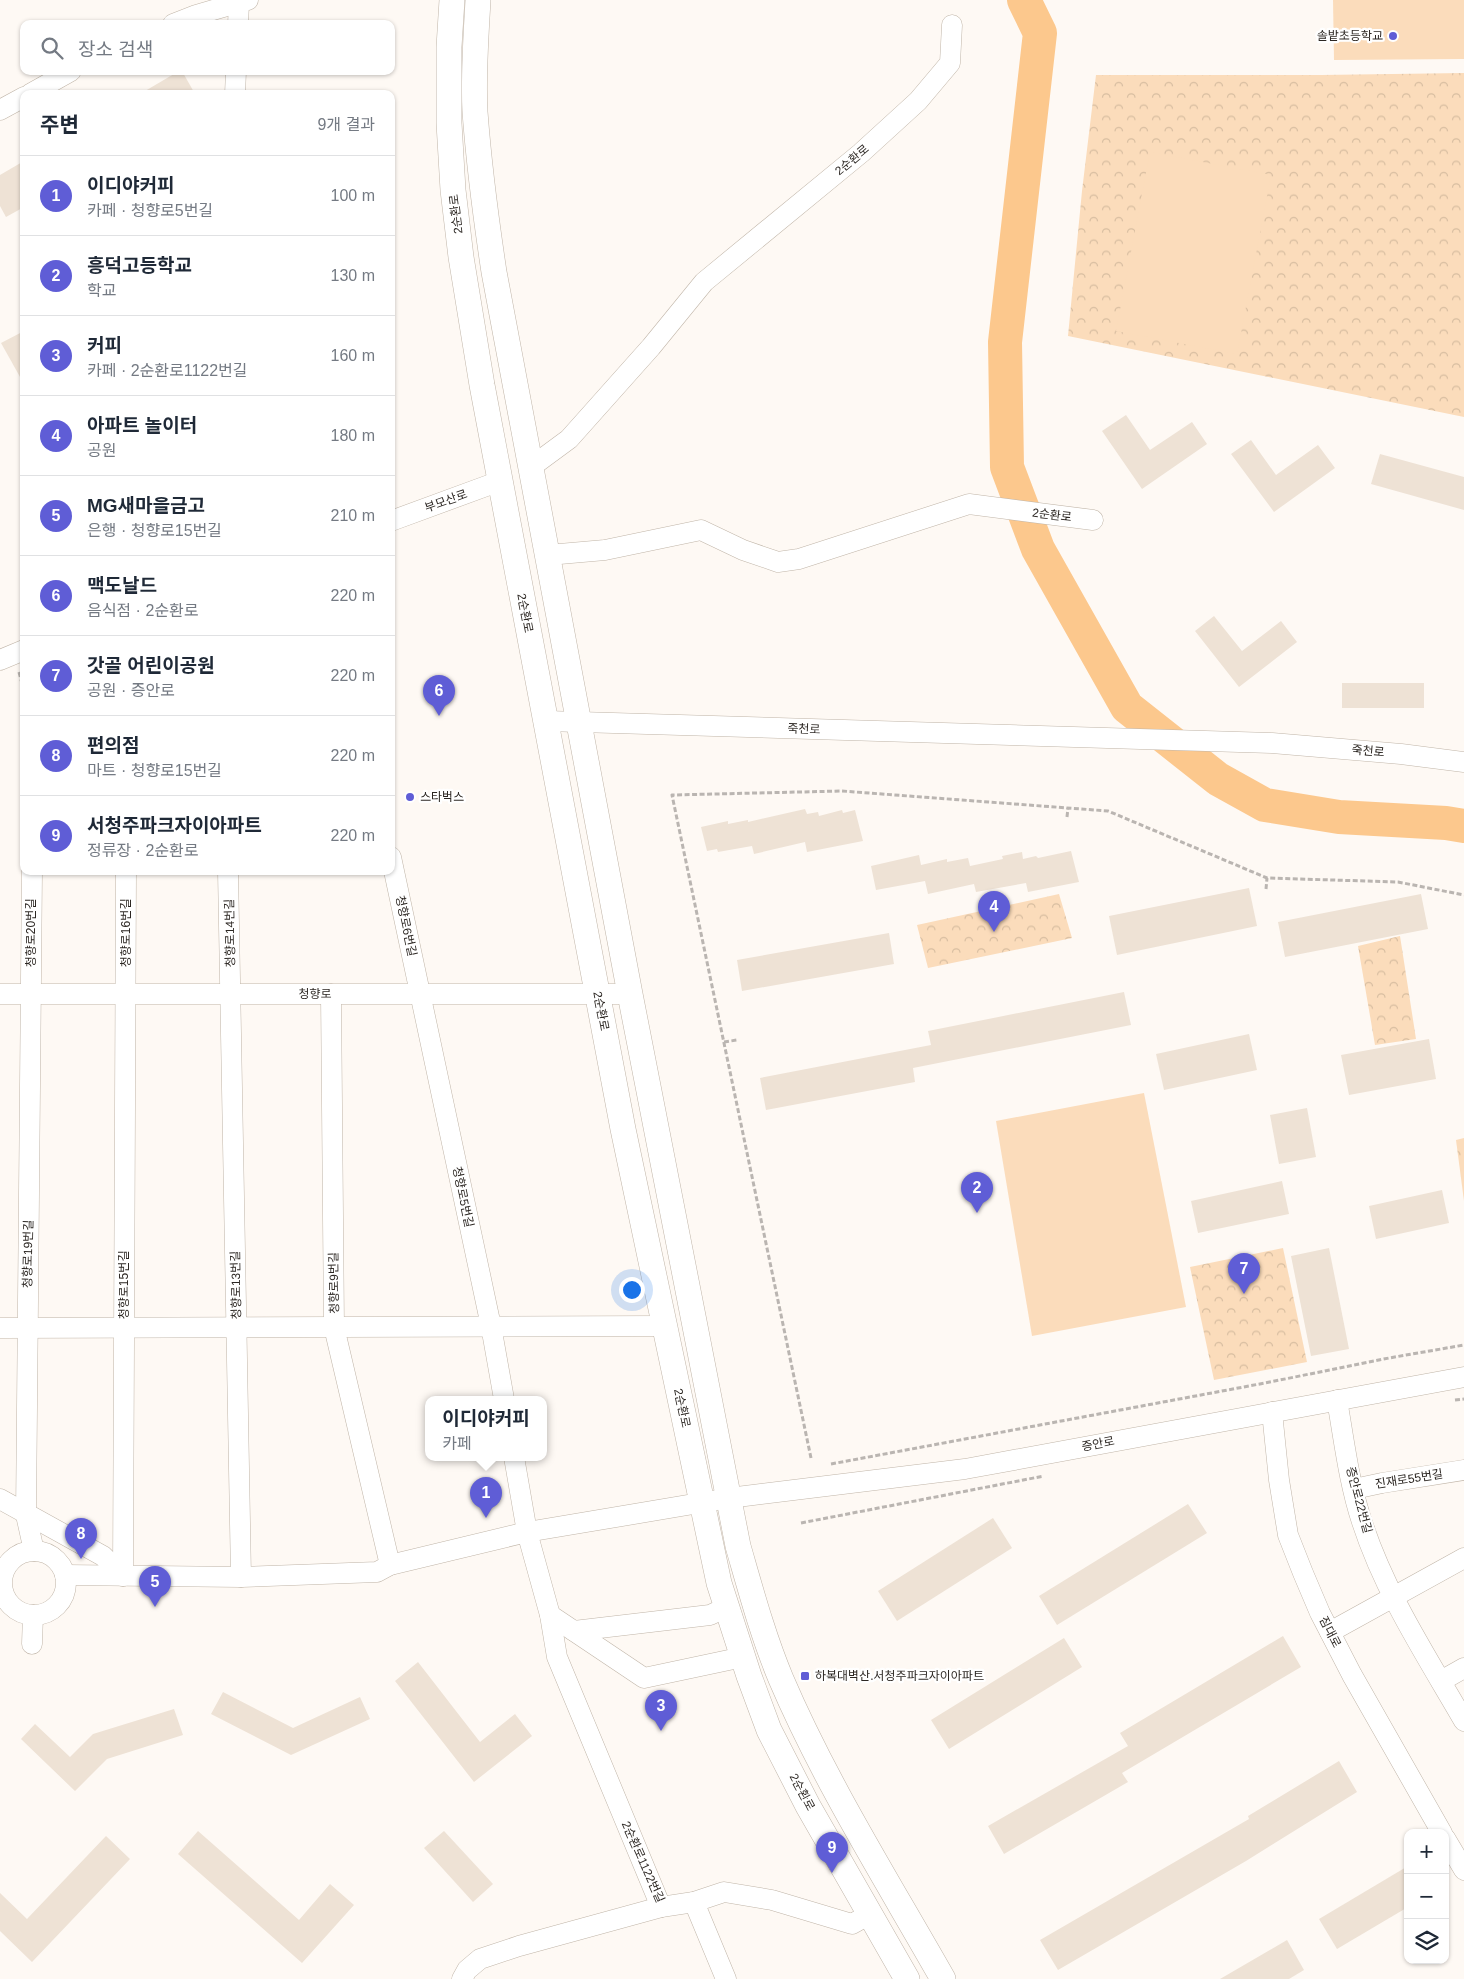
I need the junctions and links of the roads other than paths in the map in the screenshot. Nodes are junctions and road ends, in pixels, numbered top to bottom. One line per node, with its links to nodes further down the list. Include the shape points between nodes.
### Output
1 (452, 0): 14 (main road, 2순환로, via 449,123 453,190 461,257)
2 (478, 0): 13 (main road, via 475,110 483,198)
3 (244, 1): 4 (street); 5 (street)
4 (183, 20)
5 (239, 20)
6 (952, 25): 13 (street, 2순환로, via 950,62 918,101 861,153 704,282 651,348 569,439)
7 (64, 75): 9 (street)
8 (236, 75): 10 (street)
9 (37, 90)
10 (235, 90)
11 (20, 99): 12 (street)
12 (0, 110)
13 (531, 467): 17 (main road)
14 (500, 482): 15 (street, 부모산로); 20 (main road, 2순환로)
15 (395, 520)
16 (1094, 520): 17 (street, 2순환로, via 969,504 778,562 701,530 605,550)
17 (548, 555): 21 (main road)
18 (20, 652): 19 (street)
19 (0, 660)
20 (546, 721): 21 (street, 죽천로); 33 (main road, 2순환로)
21 (579, 722): 22 (street, 죽천로, via 1272,743); 34 (main road)
22 (1464, 762)
23 (32, 875): 28 (street, 청향로20번길)
24 (126, 875): 29 (street, 청향로16번길)
25 (228, 875): 30 (street, 청향로14번길)
26 (395, 875): 32 (street, 청향로6번길)
27 (0, 994): 28 (street, 청향로)
28 (30, 994): 29 (street, 청향로); 41 (street, 청향로19번길)
29 (125, 994): 30 (street, 청향로); 37 (street, 청향로15번길)
30 (231, 994): 31 (street, 청향로); 38 (street, 청향로13번길)
31 (332, 994): 32 (street, 청향로); 39 (street, 청향로9번길)
32 (421, 994): 33 (street, 청향로); 35 (street, 청향로5번길)
33 (598, 994): 34 (street, 청향로); 36 (main road, 2순환로)
34 (630, 994): 49 (main road)
35 (490, 1326): 36 (street); 39 (street); 43 (street, 청향로5번길)
36 (665, 1326): 51 (main road, 2순환로)
37 (124, 1327): 38 (street); 41 (street); 59 (street, 청향로15번길)
38 (237, 1327): 39 (street); 60 (street, 청향로13번길)
39 (334, 1327): 56 (street, 청향로9번길)
40 (0, 1328): 41 (street)
41 (28, 1328): 52 (street, 청향로19번길)
42 (1464, 1377): 44 (street, 증안로)
43 (503, 1396)
44 (1337, 1400): 45 (street, 증안로); 48 (street, 증안로22번길)
45 (1272, 1412): 49 (street, 증안로, via 965,1469); 66 (street, 짐대로, via 1278,1480 1288,1535)
46 (515, 1461): 53 (street)
47 (1464, 1470): 48 (street, 진재로55번길)
48 (1354, 1489): 61 (street, 증안로22번길, via 1362,1523)
49 (729, 1498): 51 (street, 증안로); 81 (main road, via 738,1546 759,1620 781,1679 813,1749)
50 (0, 1499): 52 (street)
51 (702, 1502): 53 (street, 증안로); 62 (main road, 2순환로)
52 (26, 1515): 54 (street, 청향로19번길); 59 (street, via 103,1556)
53 (528, 1532): 56 (street, 증안로); 64 (street)
54 (34, 1551): 57 (street, via 11,1560); 58 (street, via 50,1555)
55 (1464, 1558): 61 (street)
56 (390, 1565): 60 (street, 증안로, via 377,1572)
57 (2, 1573): 63 (street, via 2,1590 6,1599 22,1613)
58 (65, 1575): 59 (street, 증안로); 63 (street, via 65,1592 60,1601 48,1611)
59 (122, 1576): 60 (street, 증안로)
60 (242, 1577)
61 (1393, 1597): 66 (street); 70 (street, 증안로22번길)
62 (727, 1607): 65 (street, via 710,1614); 68 (main road, 2순환로)
63 (33, 1615): 67 (street)
64 (550, 1615): 65 (street); 76 (street, 2순환로1122번길, via 557,1657)
65 (574, 1631): 68 (street, via 644,1678)
66 (1330, 1632): 72 (street, 짐대로)
67 (32, 1644)
68 (743, 1657): 77 (main road, 2순환로, via 769,1730)
69 (1464, 1668): 70 (street)
70 (1441, 1681): 71 (street, 증안로22번길)
71 (1464, 1722)
72 (1440, 1829)
73 (1449, 1845): 74 (street)
74 (1464, 1870)
75 (694, 1902): 76 (street, 2순환로1122번길); 77 (street, 2순환로1122번길, via 724,1892 772,1900 852,1924); 79 (street)
76 (661, 1907): 78 (street, via 480,1959)
77 (870, 1914): 80 (main road, 2순환로)
78 (462, 1979)
79 (726, 1979)
80 (907, 1979)
81 (943, 1979)

